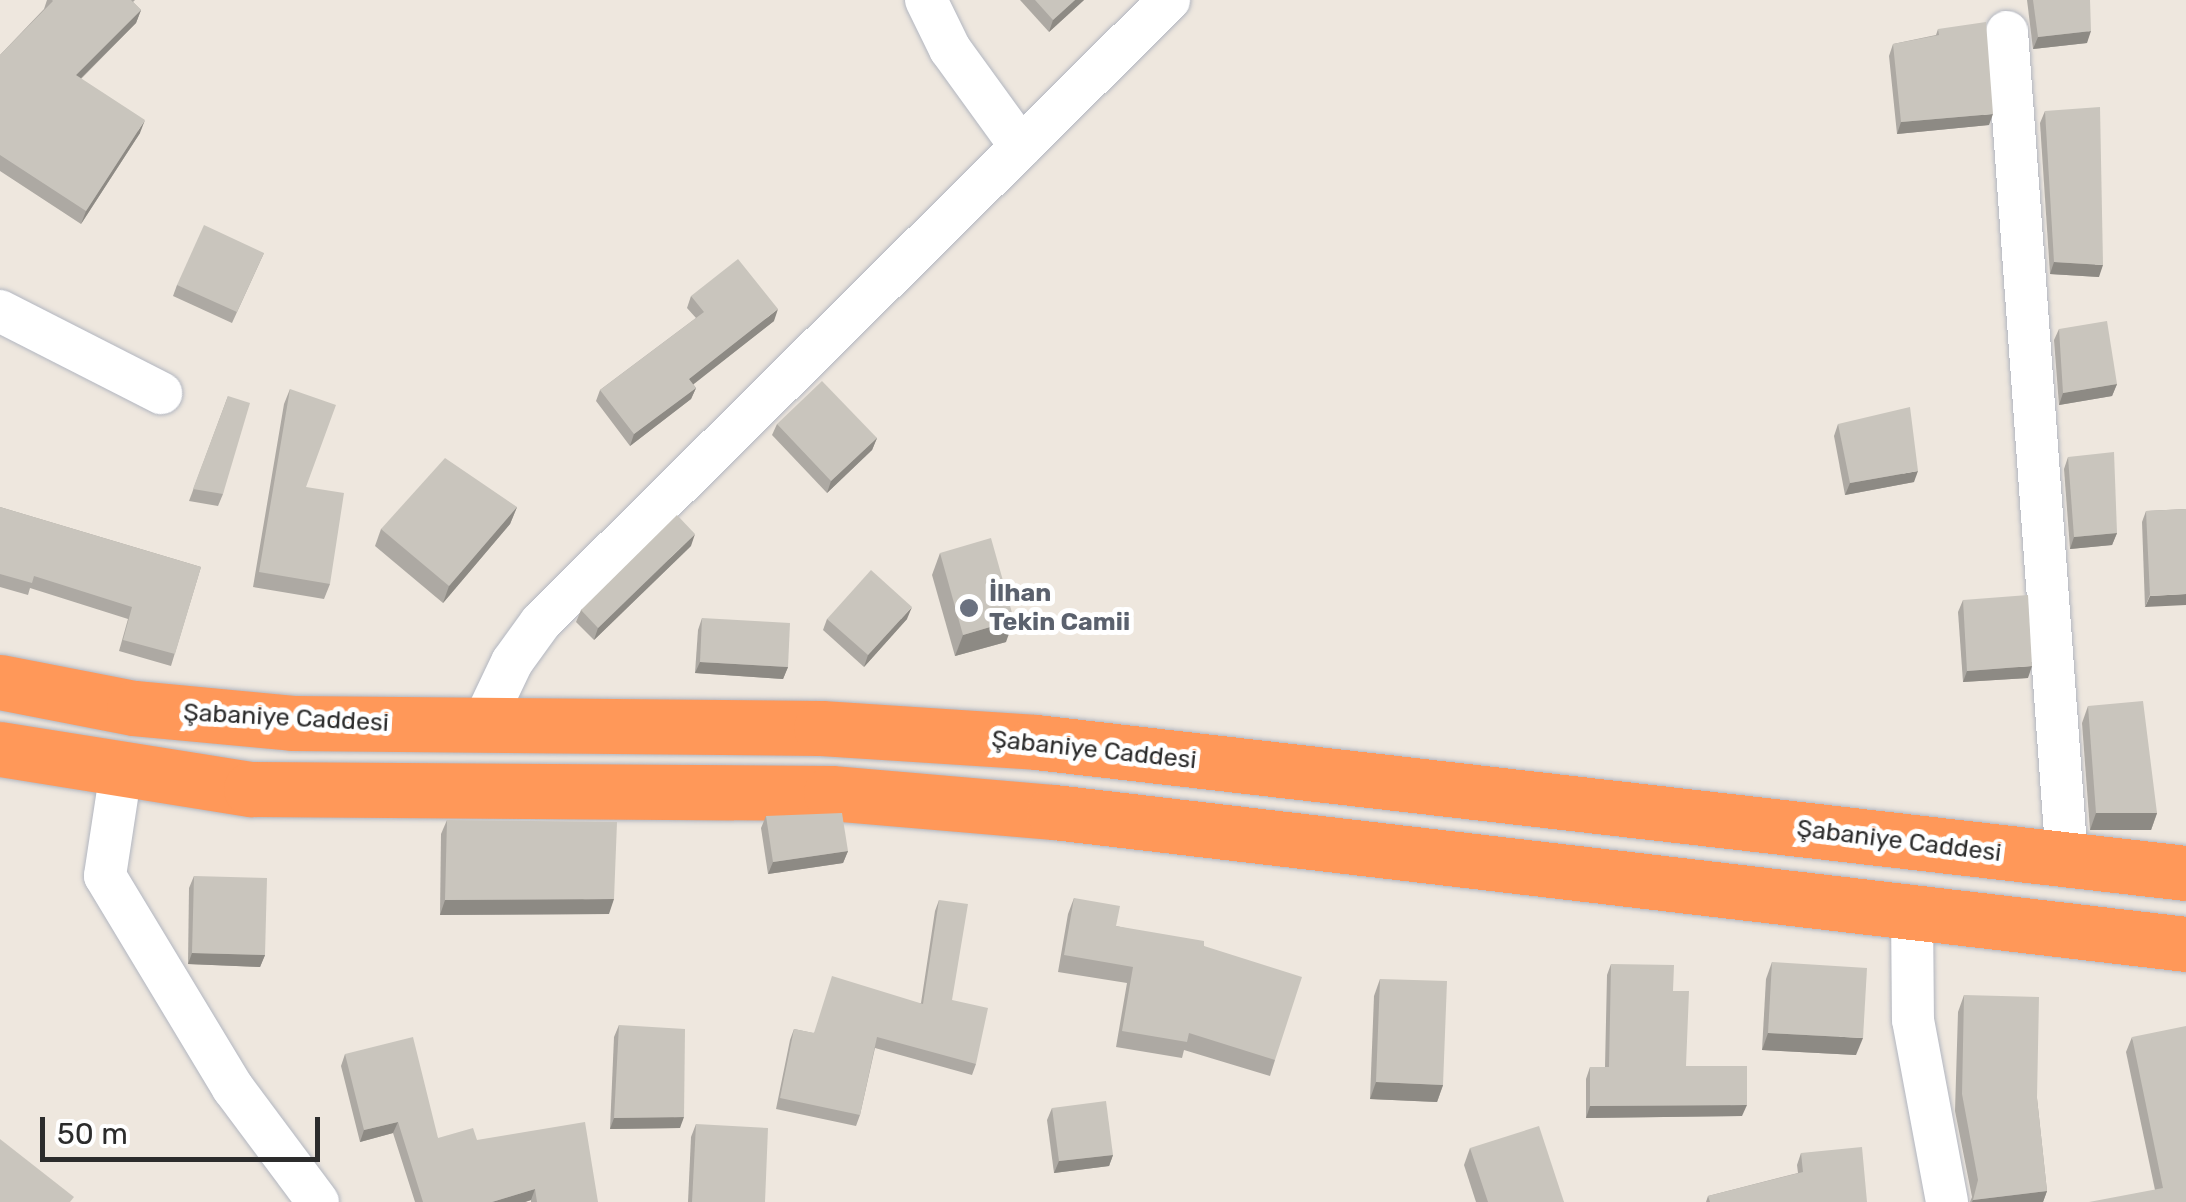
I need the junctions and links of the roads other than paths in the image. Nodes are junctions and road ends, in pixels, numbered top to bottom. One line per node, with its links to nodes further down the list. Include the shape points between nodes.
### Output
1 (926, 0): 4 (street, via 950,49)
2 (1169, 0): 4 (street)
3 (2007, 32): 11 (street)
4 (1022, 147): 8 (street, via 542,622 512,662)
5 (0, 311): 6 (street)
6 (161, 393)
7 (0, 682): 8 (highway, Şabaniye Caddesi, via 222,719)
8 (482, 724): 11 (highway, Şabaniye Caddesi, via 821,728 1036,742)
9 (0, 749): 10 (highway)
10 (121, 770): 13 (highway, via 251,789 831,793 1054,812); 15 (street, via 105,876 233,1088)
11 (2067, 860): 12 (highway, Şabaniye Caddesi)
12 (2186, 873)
13 (1912, 910): 14 (highway); 16 (street, via 1914,1020)
14 (2186, 944)
15 (318, 1202)
16 (1947, 1202)

